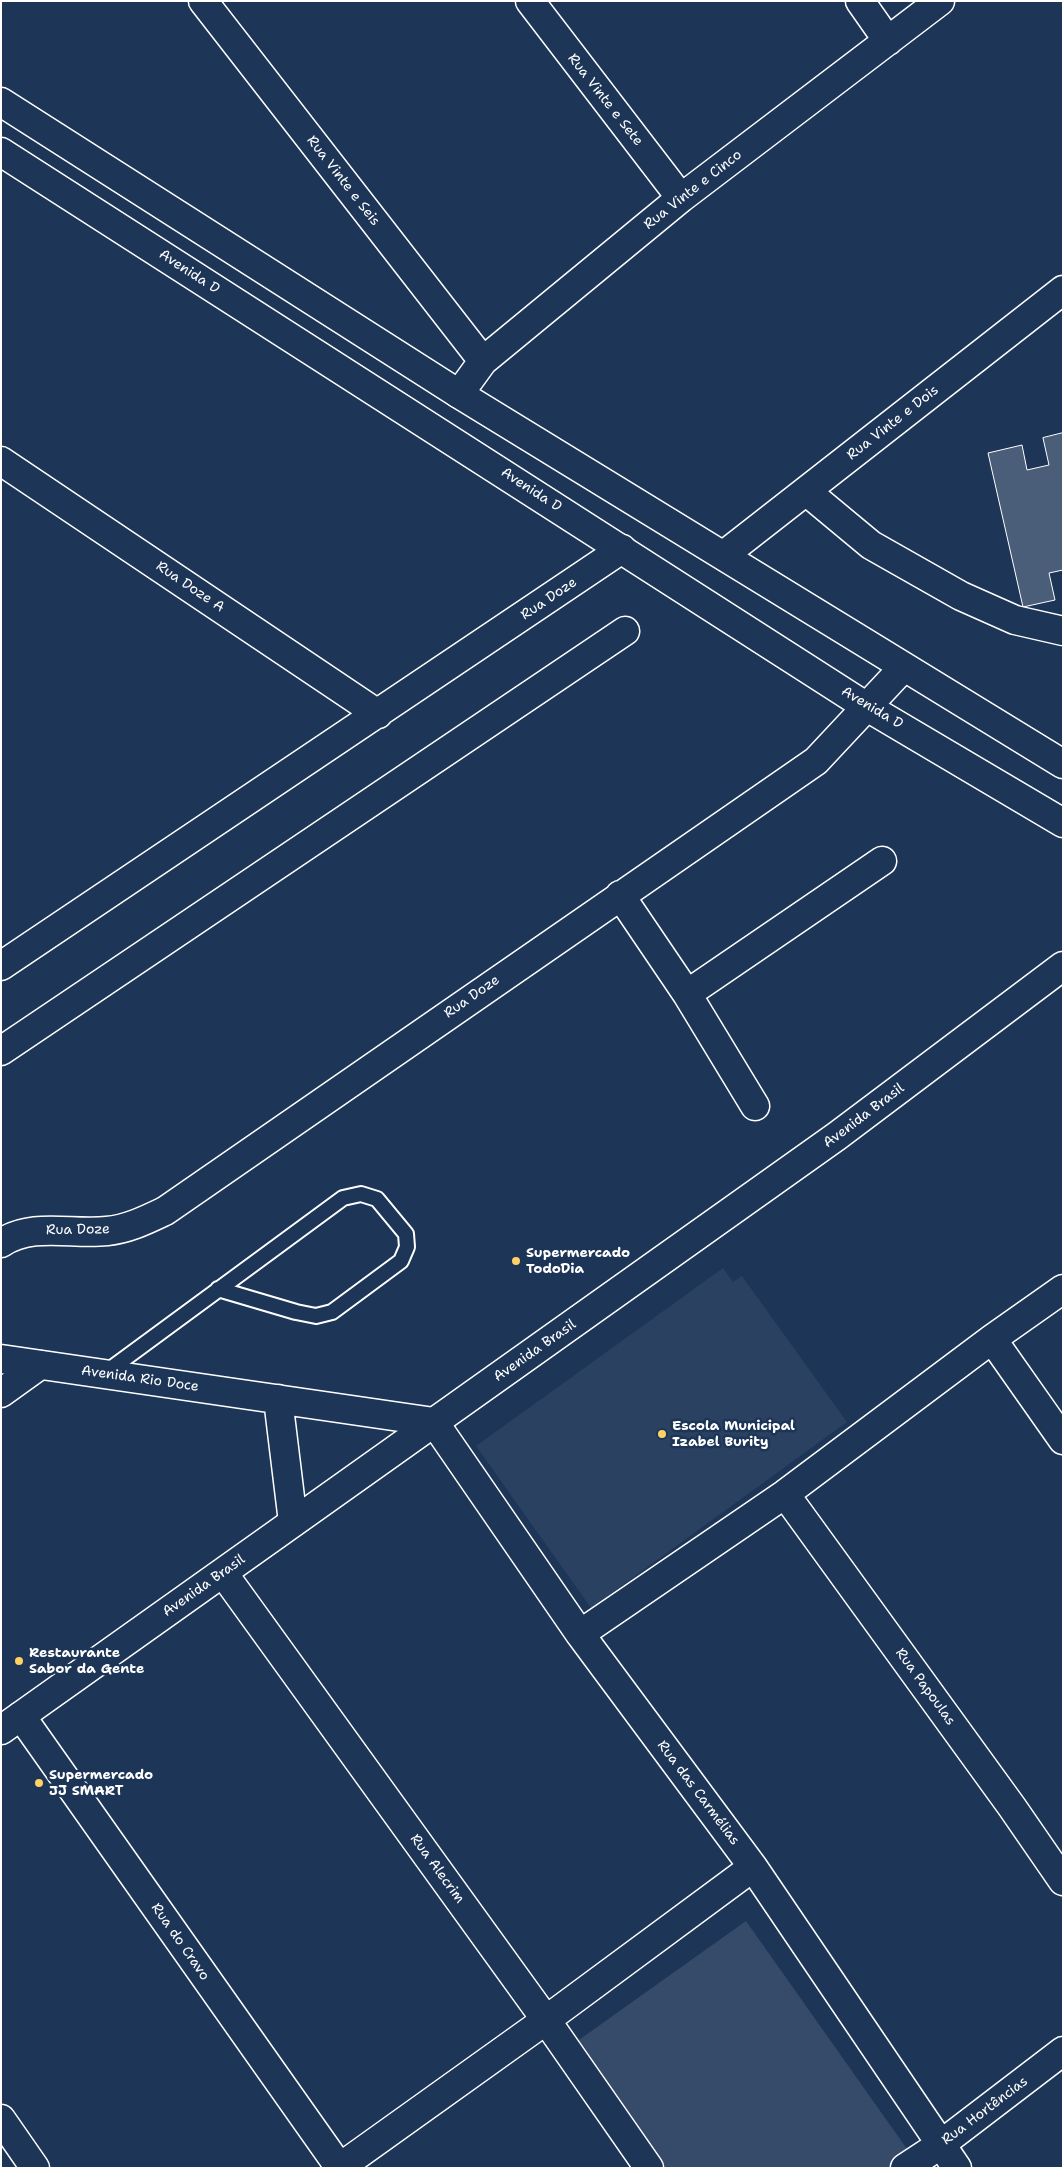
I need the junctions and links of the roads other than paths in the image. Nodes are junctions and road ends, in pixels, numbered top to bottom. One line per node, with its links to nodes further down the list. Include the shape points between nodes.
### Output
1 (203, 1): 10 (street, Rua Vinte e Seis)
2 (530, 1): 8 (street, Rua Vinte e Sete)
3 (860, 1): 5 (street)
4 (940, 1): 5 (street, Rua Vinte e Cinco)
5 (888, 41): 8 (street, Rua Vinte e Cinco)
6 (1, 102): 11 (street)
7 (1, 152): 14 (street, Avenida D)
8 (681, 198): 10 (street, Rua Vinte e Cinco)
9 (1063, 290): 13 (street, Rua Vinte e Dois)
10 (483, 360): 11 (street, Rua Vinte e Cinco)
11 (459, 394): 15 (street)
12 (1, 461): 20 (street, Rua Doze A)
13 (806, 491): 15 (street, Rua Vinte e Dois); 17 (street, via 871,545 961,596 1016,620)
14 (622, 549): 19 (street, Avenida D); 20 (street, Rua Doze)
15 (724, 555): 18 (street)
16 (625, 631): 28 (street)
17 (1063, 631)
18 (903, 668): 19 (street, Rua Doze); 21 (street)
19 (867, 706): 22 (street, Avenida D); 24 (street, Rua Doze, via 816,761)
20 (378, 714): 25 (street, Rua Doze)
21 (1063, 764)
22 (1063, 823)
23 (882, 861): 27 (street)
24 (620, 895): 27 (street); 30 (street, Rua Doze, via 165,1211 132,1227 87,1232 41,1230 13,1236)
25 (2, 964)
26 (1062, 967): 39 (street, Avenida Brasil, via 838,1136)
27 (687, 994): 29 (street)
28 (1, 1051)
29 (755, 1106)
30 (1, 1243)
31 (218, 1289): 31 (lane, via 343,1198 361,1194 377,1198 406,1234 407,1247 401,1261 332,1312 316,1316 296,1312); 36 (lane)
32 (1063, 1289): 33 (street)
33 (992, 1339): 40 (street); 41 (street)
34 (1, 1359): 35 (street, Avenida Rio Doce)
35 (40, 1365): 36 (street, Avenida Rio Doce); 37 (street)
36 (104, 1373): 38 (street, Avenida Rio Doce)
37 (1, 1393)
38 (278, 1399): 39 (street, Avenida Rio Doce); 42 (street)
39 (434, 1422): 42 (street, Avenida Brasil); 44 (street, Rua das Carmélias)
40 (1063, 1440)
41 (785, 1494): 44 (street); 47 (street, Rua Papoulas)
42 (293, 1522): 43 (street, Avenida Brasil)
43 (223, 1573): 45 (street, Avenida Brasil); 48 (street, Rua Alecrim)
44 (580, 1634): 46 (street, Rua das Carmélias)
45 (11, 1722): 53 (street, Rua do Cravo)
46 (753, 1867): 48 (street); 51 (street, Rua das Carmélias)
47 (1063, 1880)
48 (546, 2020): 53 (street); 54 (street, Rua Alecrim)
49 (1063, 2051): 51 (street, Rua Hortências)
50 (1, 2120): 52 (street)
51 (940, 2145): 55 (street, Rua Hortências); 56 (street, Rua das Carmélias)
52 (35, 2168)
53 (339, 2168)
54 (649, 2168)
55 (905, 2168)
56 (957, 2168)

